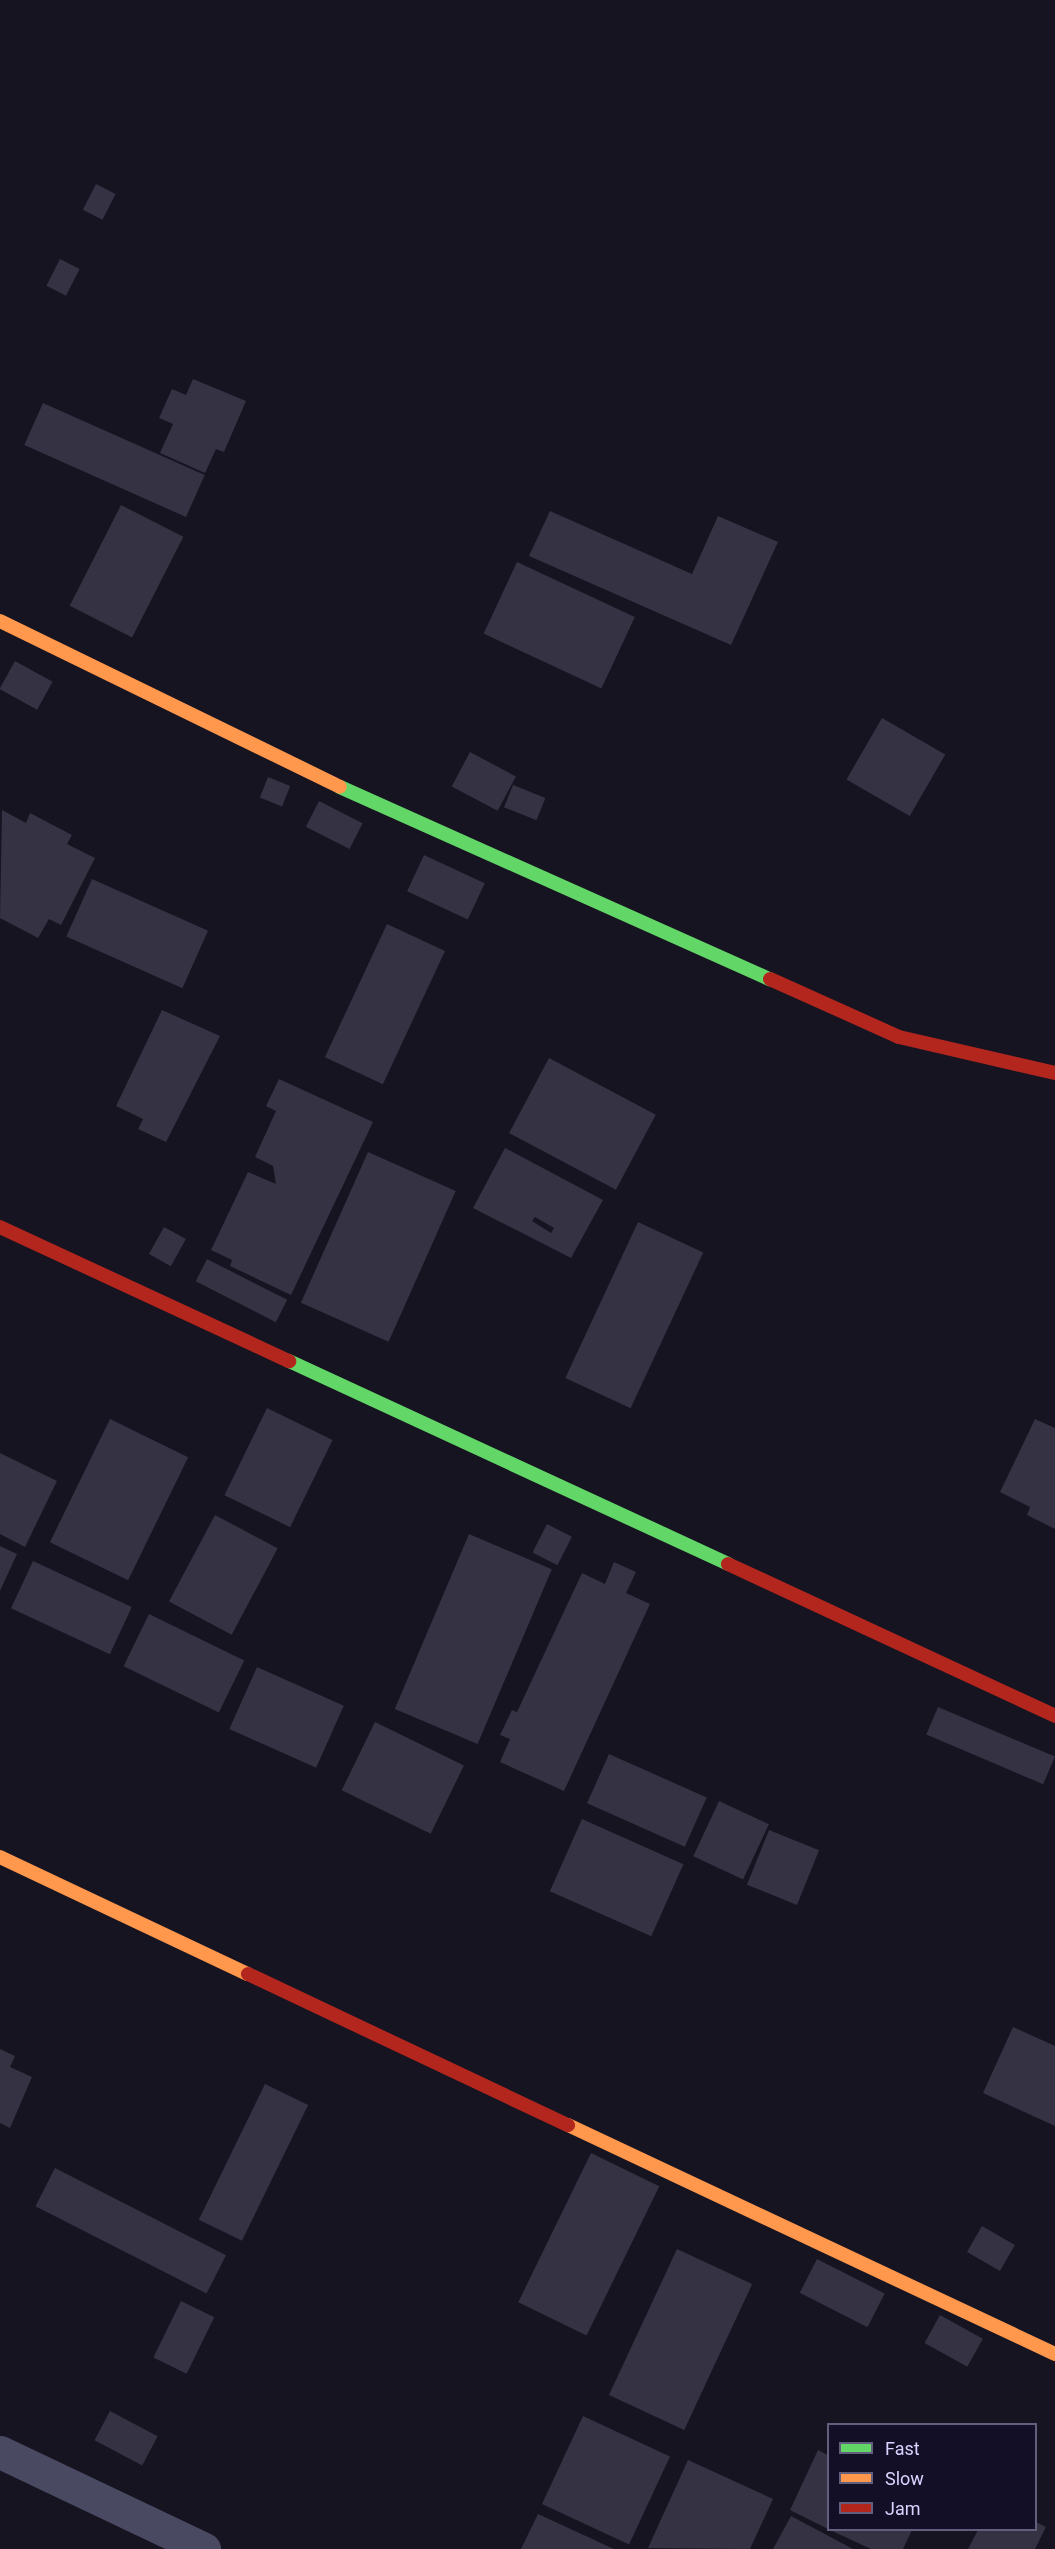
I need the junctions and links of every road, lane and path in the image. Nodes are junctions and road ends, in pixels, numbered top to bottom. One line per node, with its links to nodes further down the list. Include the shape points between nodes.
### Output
1 (0, 621): 2 (street, via 290,765 899,1037)
2 (1055, 1073)
3 (0, 1227): 4 (street)
4 (1055, 1716)
5 (0, 1857): 6 (street)
6 (1055, 2354)
7 (0, 2452): 8 (street)
8 (204, 2549)

